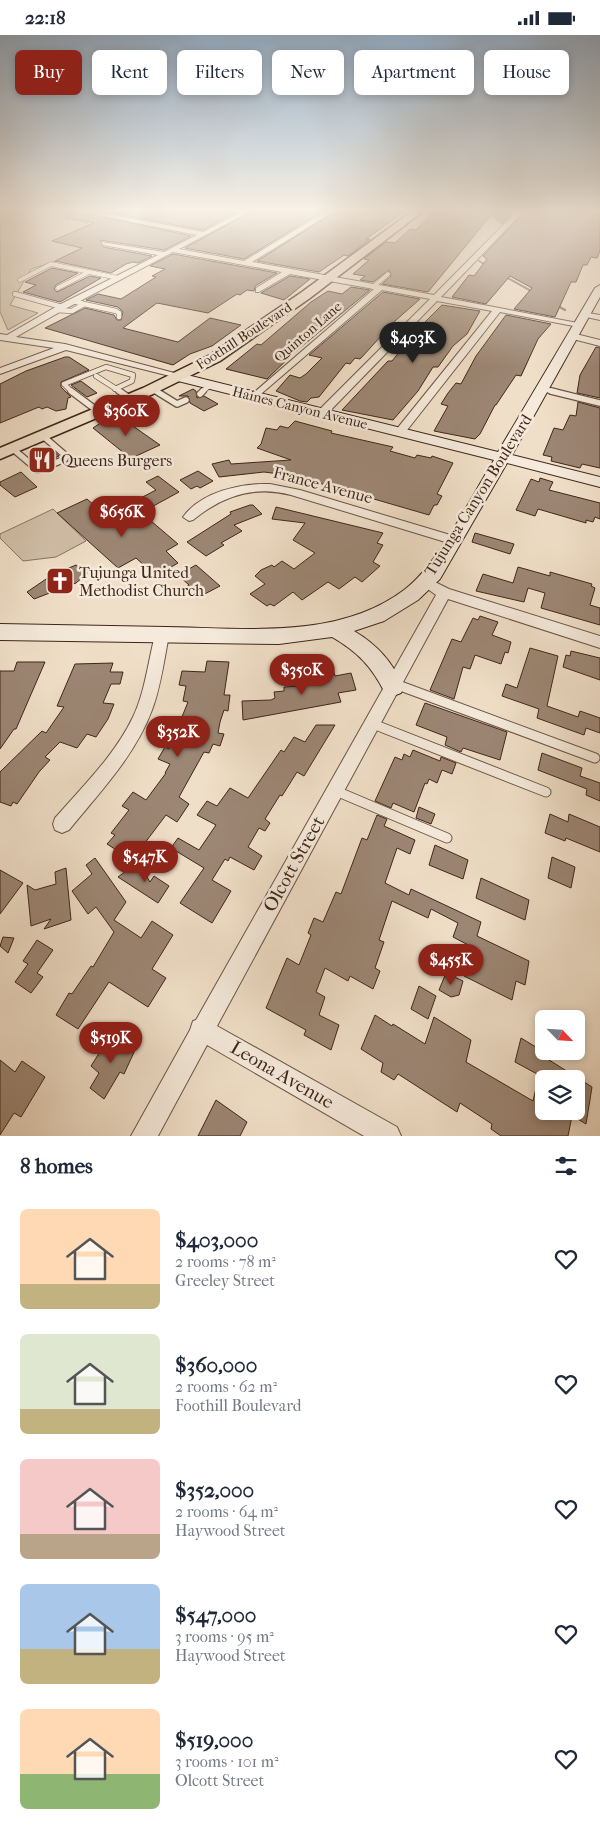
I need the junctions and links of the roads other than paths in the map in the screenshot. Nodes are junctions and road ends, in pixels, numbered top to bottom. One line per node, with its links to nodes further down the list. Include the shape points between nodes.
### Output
1 (147, 263): 9 (street)
2 (248, 263): 5 (street)
3 (348, 263): 8 (main road, Foothill Boulevard)
4 (469, 263): 16 (street)
5 (289, 271): 8 (street); 14 (street)
6 (89, 272): 9 (lane); 10 (lane, via 51,264); 12 (lane)
7 (388, 274): 11 (lane)
8 (328, 278): 11 (street); 31 (main road, Foothill Boulevard, via 232,348)
9 (118, 279): 17 (street)
10 (20, 280)
11 (377, 287): 16 (street); 35 (street, Quinton Lane)
12 (58, 288)
13 (600, 288): 23 (main road, Tujunga Canyon Boulevard)
14 (259, 290)
15 (15, 294): 19 (lane)
16 (434, 298): 20 (street); 40 (street)
17 (73, 301): 18 (lane); 19 (street)
18 (84, 304): 19 (lane, via 72,311); 21 (lane, via 116,311)
19 (59, 308): 26 (street)
20 (498, 309): 23 (street); 41 (street)
21 (119, 317)
22 (600, 318): 23 (street)
23 (582, 319): 24 (main road, Tujunga Canyon Boulevard)
24 (572, 336): 27 (street); 34 (main road, Tujunga Canyon Boulevard)
25 (0, 337): 26 (street, Haines Canyon Avenue)
26 (10, 337): 28 (street, Haines Canyon Avenue)
27 (600, 343)
28 (65, 347): 29 (street); 31 (street, Haines Canyon Avenue)
29 (0, 371)
30 (96, 376): 32 (lane)
31 (179, 377): 33 (main road, Foothill Boulevard); 35 (main road, Haines Canyon Avenue, via 205,390)
32 (115, 389): 36 (lane); 39 (lane, via 132,381 133,375 106,367 64,384)
33 (153, 389): 36 (main road, Foothill Boulevard); 37 (lane, via 177,404)
34 (542, 389): 38 (lane); 44 (main road, Tujunga Canyon Boulevard)
35 (254, 397): 40 (main road, Haines Canyon Avenue)
36 (131, 399): 39 (main road, Foothill Boulevard)
37 (186, 400)
38 (600, 403)
39 (99, 412): 42 (main road, Foothill Boulevard)
40 (322, 413): 41 (main road, Haines Canyon Avenue)
41 (400, 432): 44 (main road, Haines Canyon Avenue)
42 (43, 436): 43 (main road, Foothill Boulevard); 43 (lane, via 66,456 65,459 38,470)
43 (7, 452)
44 (503, 457): 45 (main road, Haines Canyon Avenue); 47 (main road, Tujunga Canyon Boulevard)
45 (600, 482)
46 (190, 517): 47 (street, France Avenue, via 220,495 264,487)
47 (452, 540): 48 (main road, Tujunga Canyon Boulevard)
48 (425, 582): 49 (street); 50 (main road, Tujunga Canyon Boulevard, via 411,595 377,616)
49 (444, 593): 53 (street); 54 (street, Olcott Street)
50 (335, 629): 52 (main road, Tujunga Canyon Boulevard, via 279,636); 54 (main road, via 374,654)
51 (0, 632): 52 (main road, Tujunga Canyon Boulevard)
52 (162, 635): 59 (street, via 146,703 136,726 114,760)
53 (600, 642)
54 (394, 685): 55 (street, Olcott Street); 56 (lane)
55 (373, 724): 57 (street, Olcott Street); 58 (lane)
56 (594, 758)
57 (335, 791): 60 (lane); 61 (street, Olcott Street)
58 (546, 792)
59 (62, 825)
60 (446, 837)
61 (201, 1029): 62 (street, Olcott Street); 63 (street, Leona Avenue)
62 (144, 1136)
63 (388, 1136)

